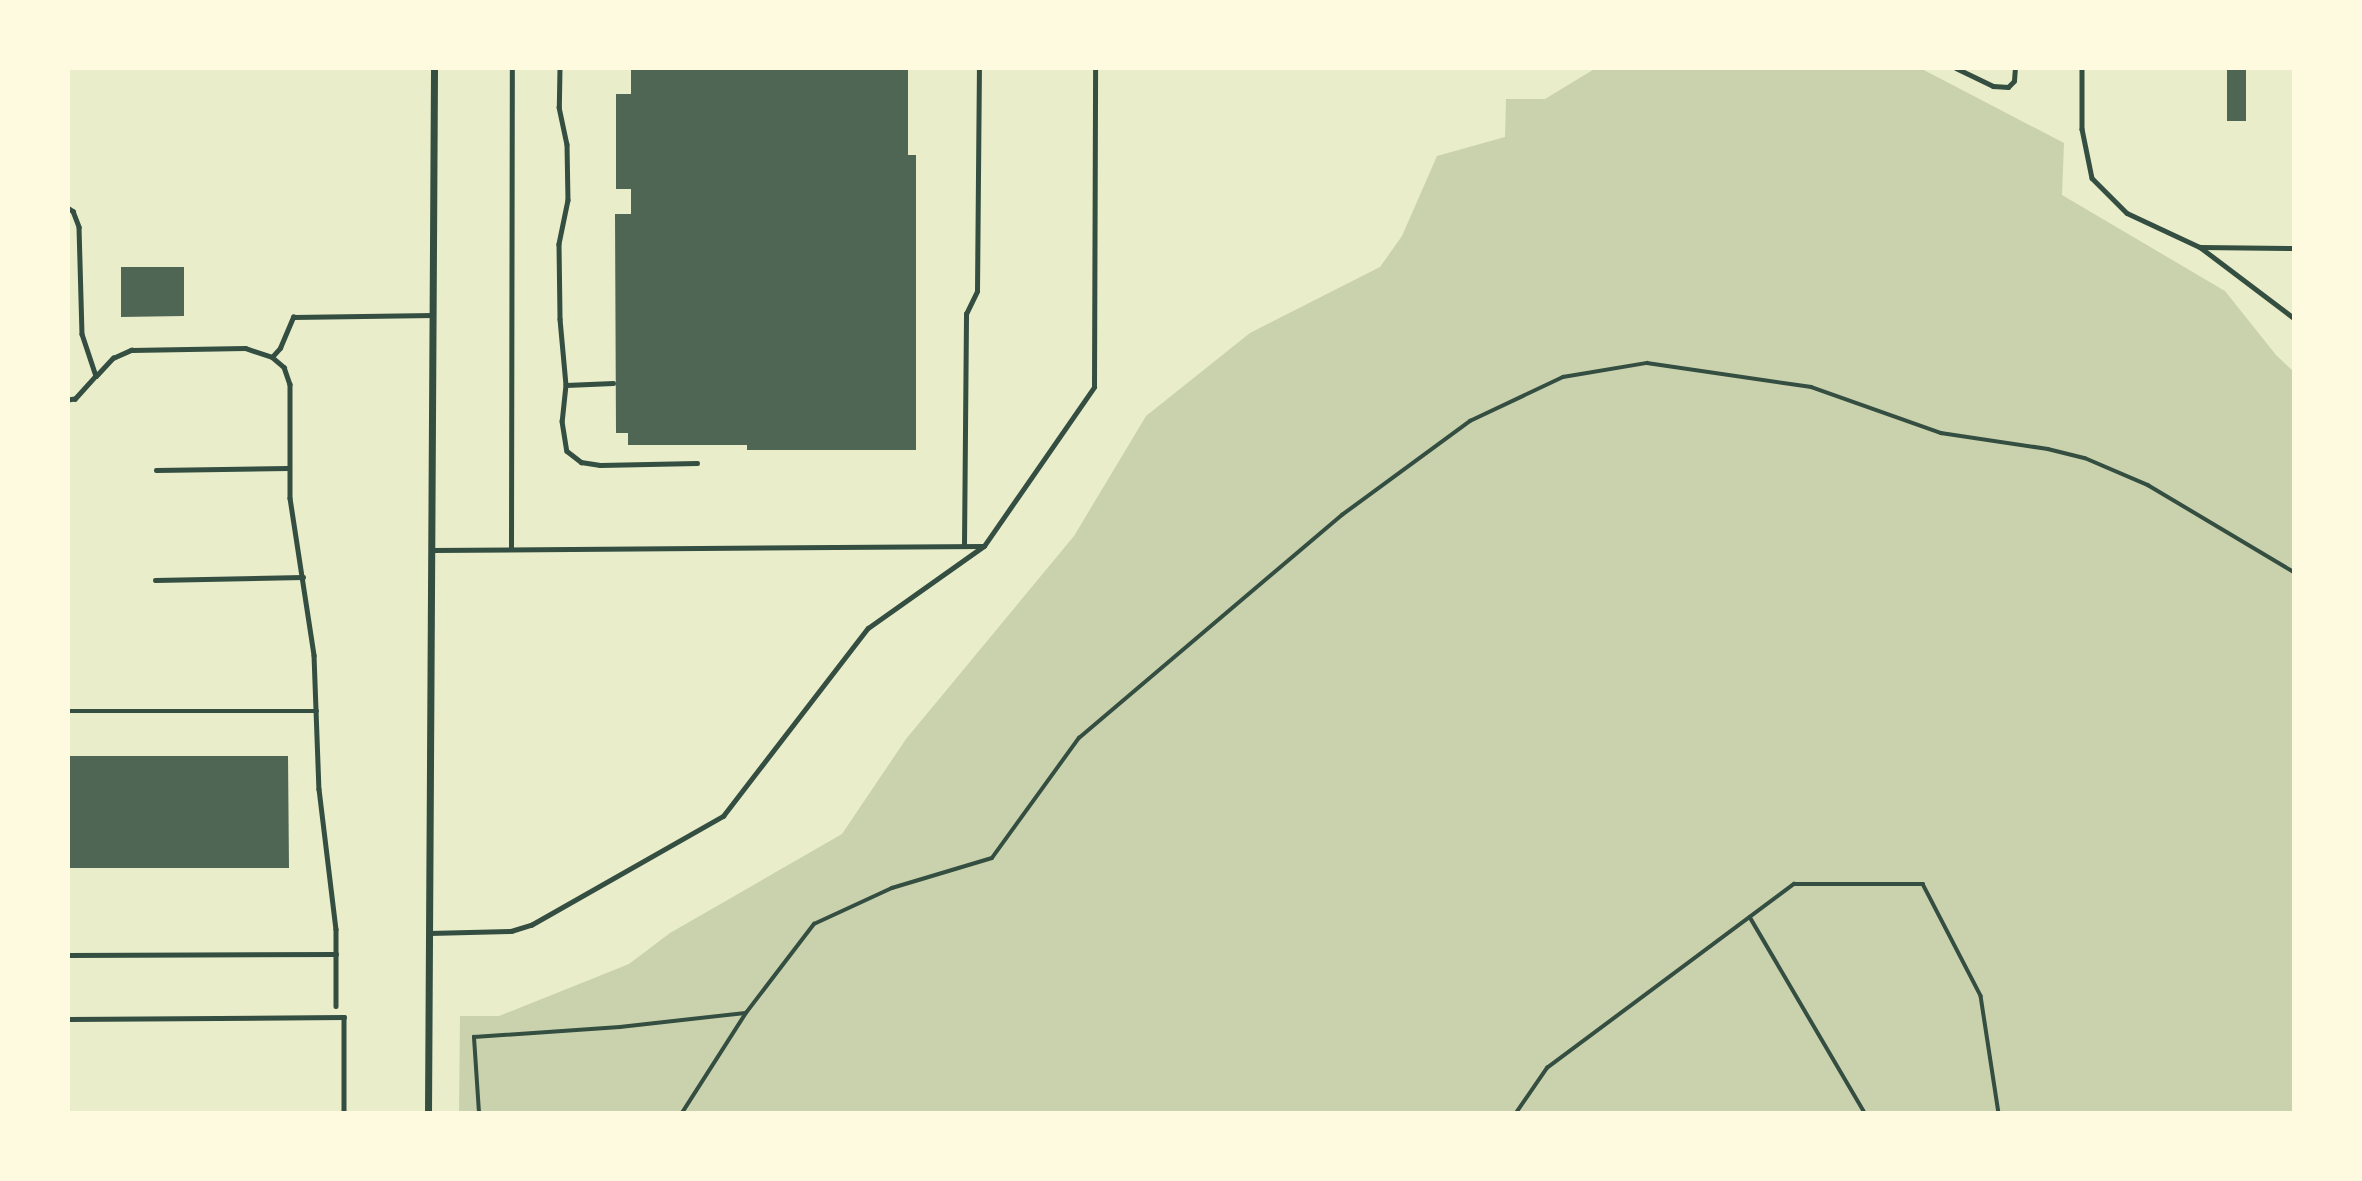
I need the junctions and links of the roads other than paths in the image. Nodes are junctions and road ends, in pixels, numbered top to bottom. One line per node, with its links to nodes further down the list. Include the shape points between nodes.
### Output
1 (434, 68): 12 (street)
2 (512, 68): 24 (lane)
3 (560, 68): 17 (lane, via 559,107 567,144 568,200 559,244)
4 (979, 68): 22 (lane, via 977,291 966,314)
5 (1095, 68): 23 (lane, via 1094,387)
6 (1956, 68): 7 (lane, via 1993,86 2008,87 2014,81)
7 (2015, 68)
8 (2082, 68): 10 (lane, via 2082,129 2092,178 2127,213)
9 (68, 208): 15 (lane, via 79,228 82,334)
10 (2200, 247): 11 (lane); 13 (lane)
11 (2294, 247)
12 (433, 315): 14 (lane, via 293,317); 25 (street)
13 (2294, 318)
14 (272, 357): 15 (lane, via 245,348 131,350 113,358); 20 (lane, via 284,367 290,384)
15 (96, 376): 18 (lane, via 75,399)
16 (612, 383): 17 (lane)
17 (566, 384): 19 (lane, via 565,441 567,451 581,462)
18 (68, 400)
19 (698, 463)
20 (288, 468): 21 (lane); 26 (lane)
21 (156, 470)
22 (964, 546): 23 (lane); 24 (lane)
23 (984, 546): 30 (lane, via 868,628 723,816 531,925 511,931)
24 (511, 549): 25 (lane)
25 (431, 550): 30 (street)
26 (303, 577): 27 (lane); 29 (lane)
27 (155, 580)
28 (68, 711): 29 (lane)
29 (317, 711): 31 (lane, via 319,789 333,888)
30 (428, 933): 36 (street)
31 (336, 954): 32 (lane); 33 (lane)
32 (68, 956)
33 (336, 1006)
34 (68, 1019): 35 (lane, via 344,1017)
35 (344, 1113)
36 (428, 1113)

